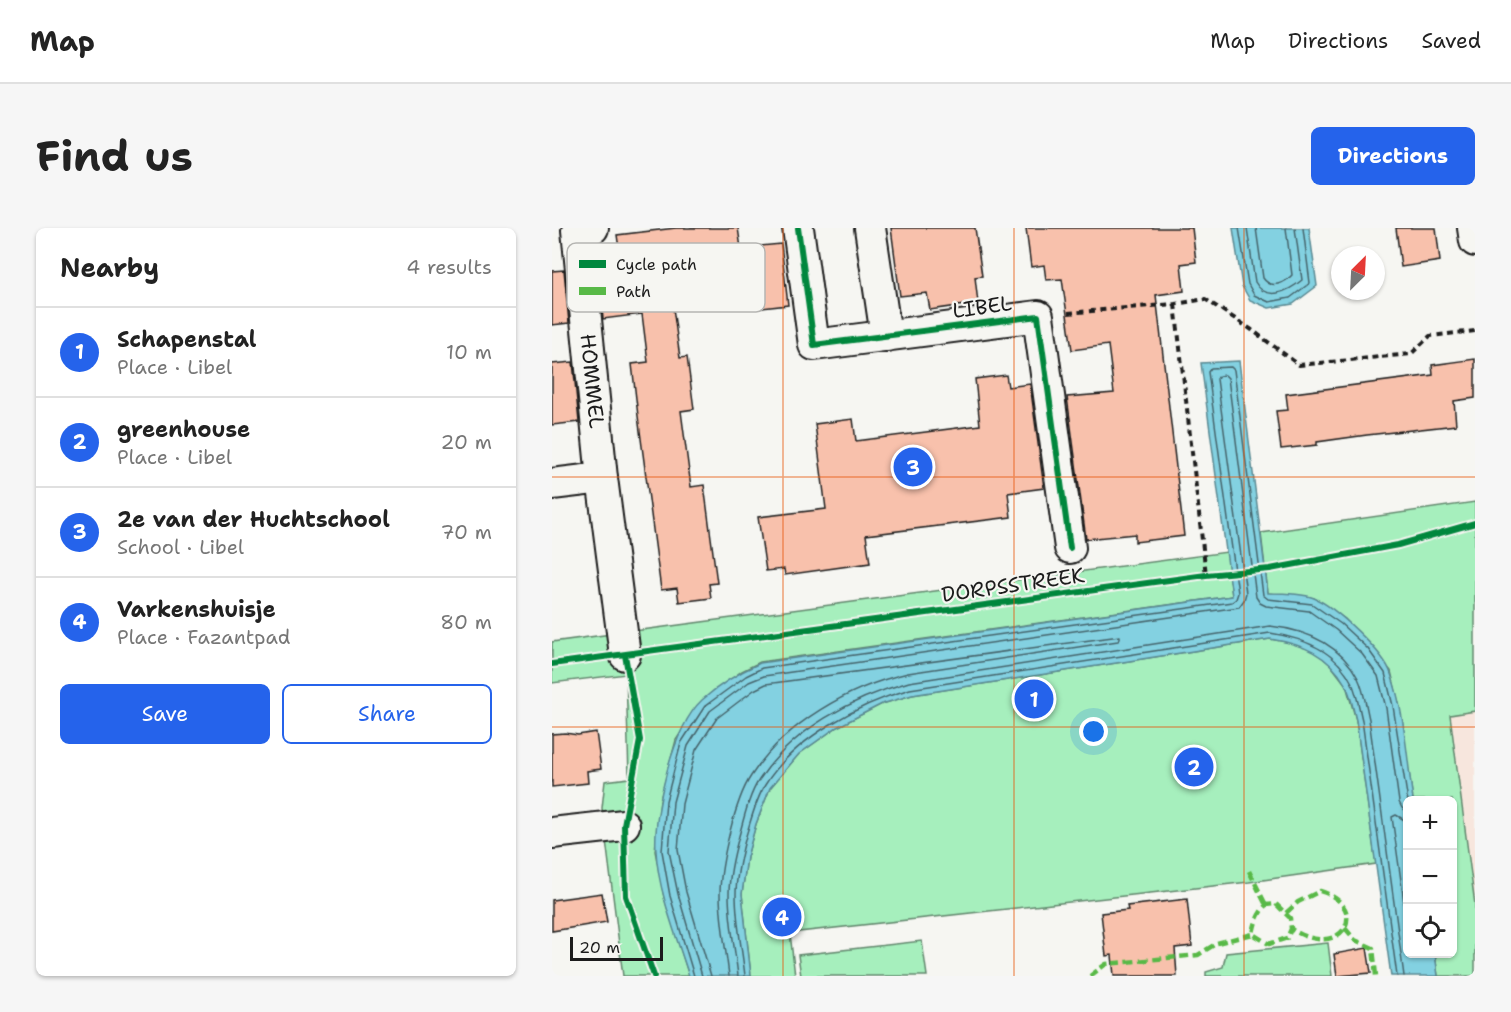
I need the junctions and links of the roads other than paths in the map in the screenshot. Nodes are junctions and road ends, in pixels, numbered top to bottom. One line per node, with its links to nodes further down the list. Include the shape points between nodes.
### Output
1 (593, 228): 6 (street, HOMMEL, via 577,230)
2 (798, 228): 8 (street, LIBEL, via 814,345)
3 (870, 228): 8 (street)
4 (1473, 228): 5 (street)
5 (1475, 241)
6 (578, 243)
7 (585, 312): 9 (street, HOMMEL)
8 (886, 336): 11 (street, LIBEL, via 1038,316)
9 (602, 478): 10 (street); 12 (street, HOMMEL)
10 (552, 484)
11 (1070, 548)
12 (626, 655)
13 (624, 825): 14 (street)
14 (552, 833)

